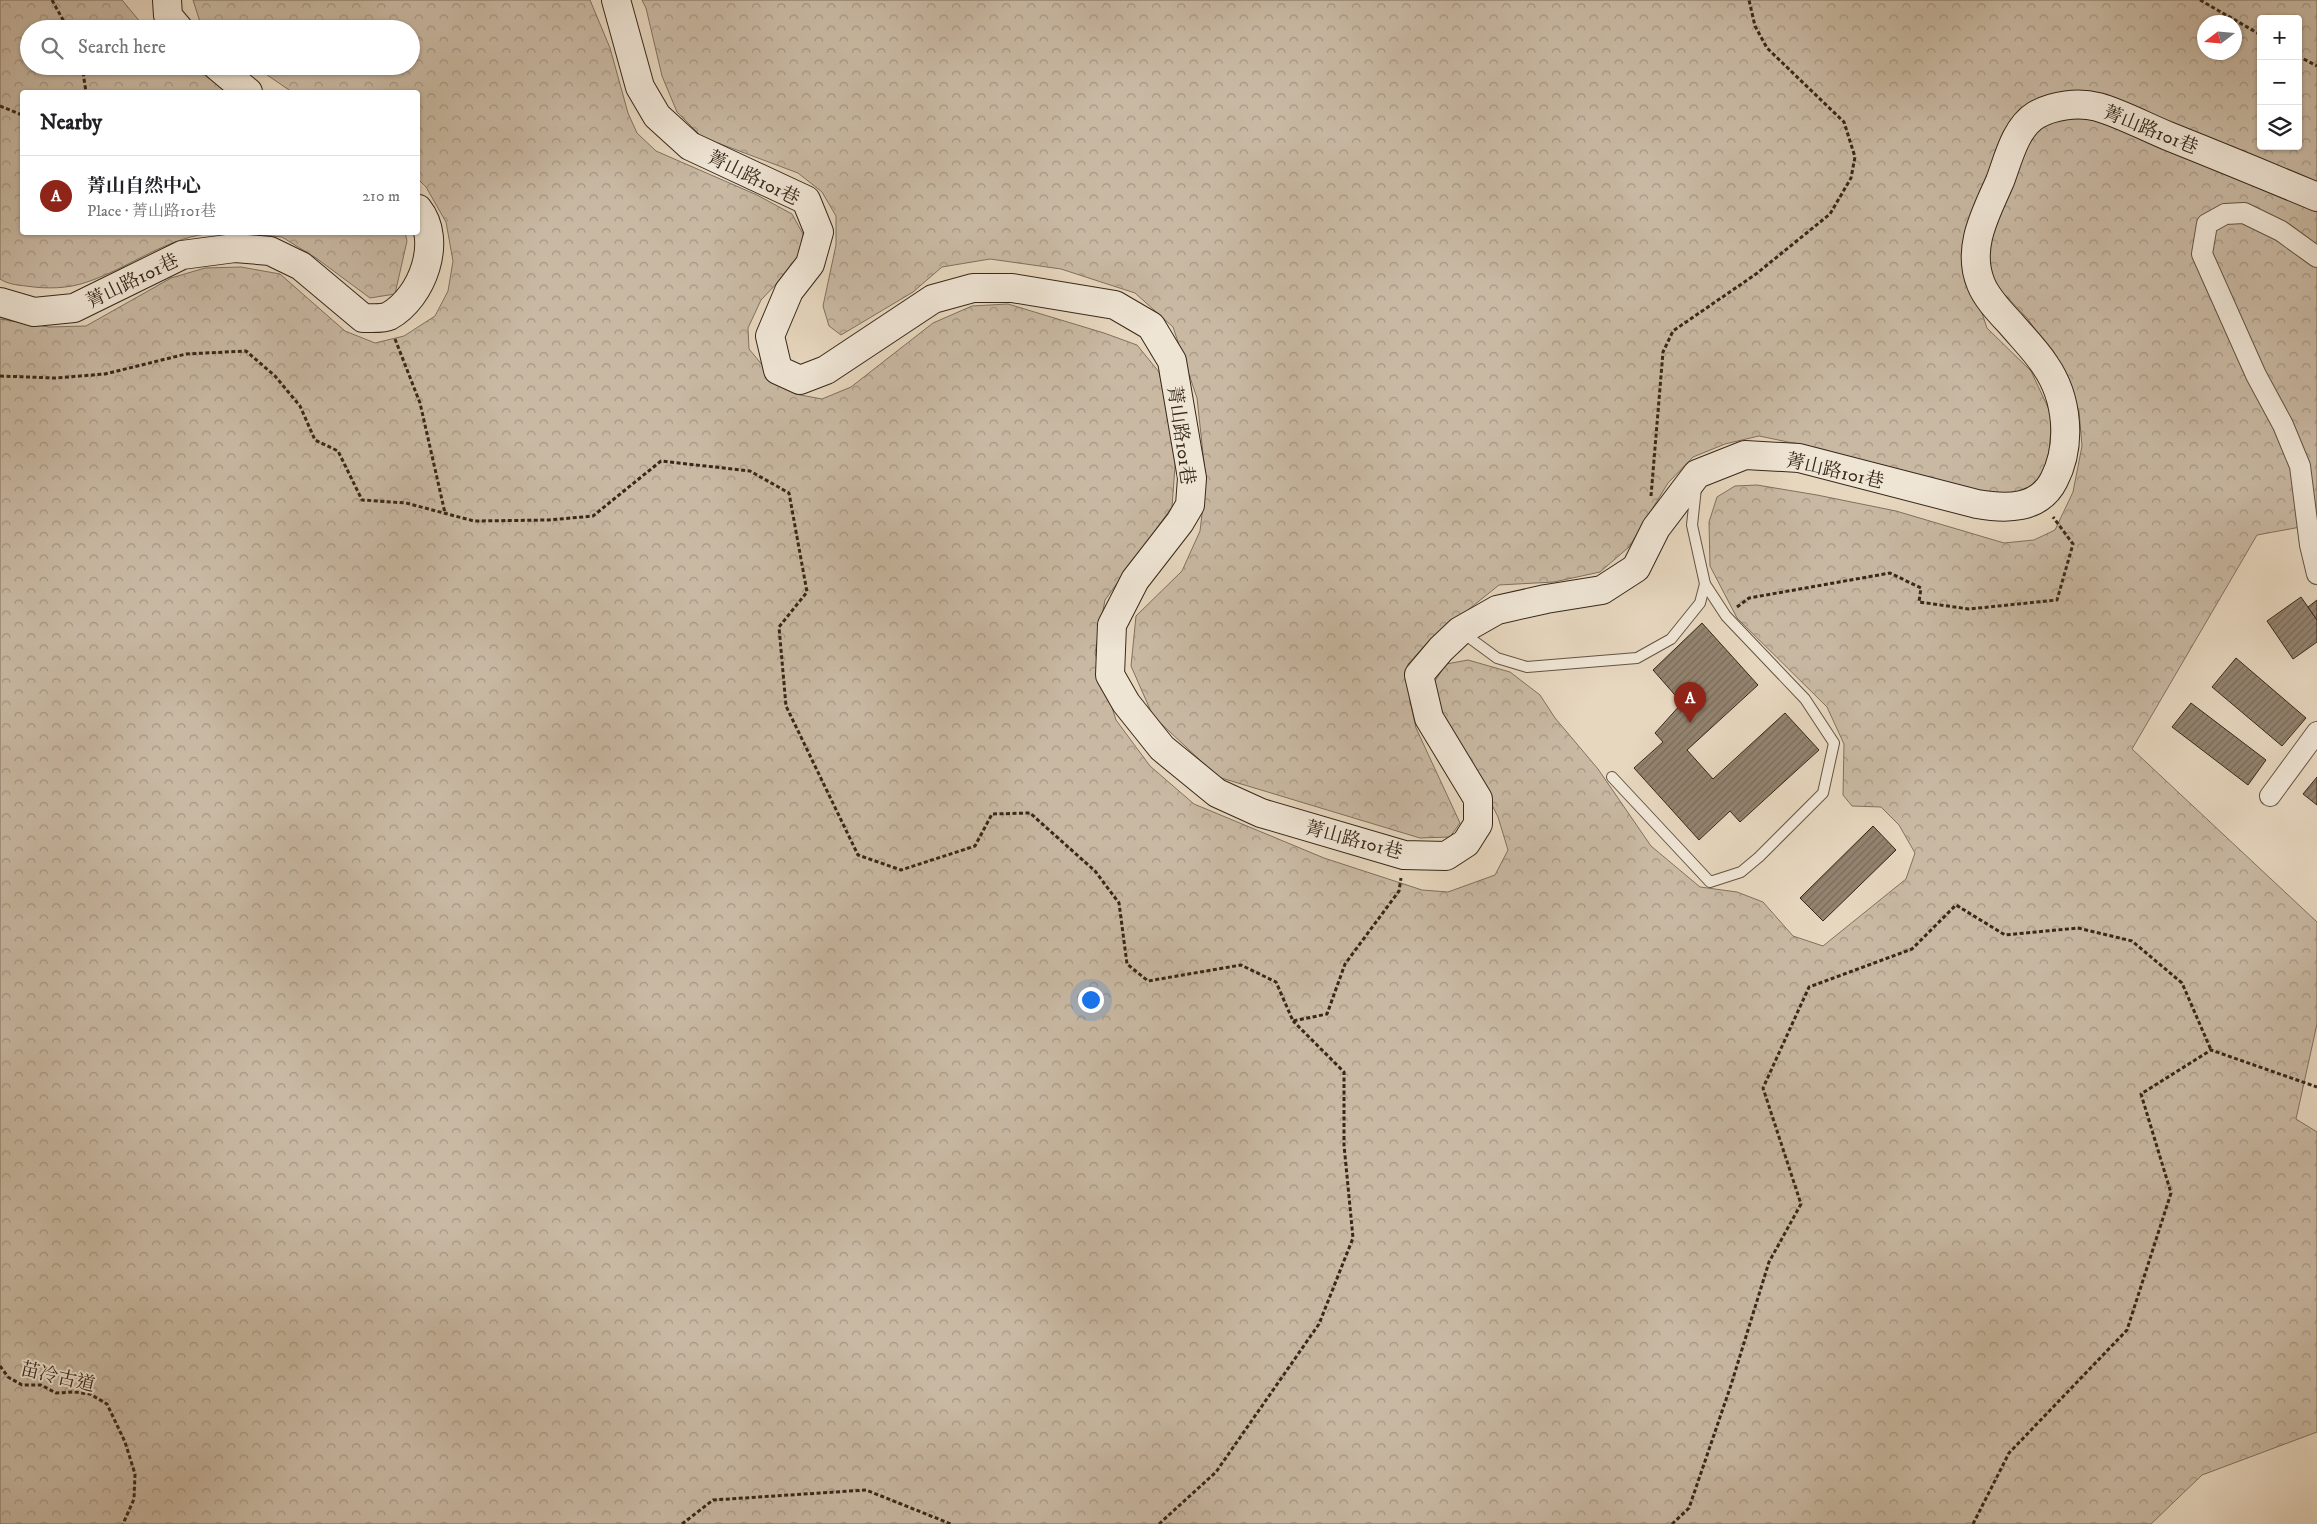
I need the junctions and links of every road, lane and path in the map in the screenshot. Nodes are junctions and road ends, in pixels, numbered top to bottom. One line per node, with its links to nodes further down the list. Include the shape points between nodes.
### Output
1 (52, 0): 6 (path)
2 (167, 0): 7 (street)
3 (616, 0): 34 (street, 菁山路101巷, via 640,86 657,116 690,146 806,200 819,232 810,264 789,291 770,336 778,370 800,380 826,370 933,299 973,288 1012,288 1115,305 1151,326 1172,361 1192,478 1190,505 1135,580 1112,625 1110,675 1126,703 1162,748 1217,793 1261,813)
4 (1749, 0): 26 (path, via 1755,26 1767,48 1844,122 1856,157 1851,178 1830,214 1756,274 1673,331 1663,352 1652,465 1650,505)
5 (2200, 0): 8 (path)
6 (63, 20)
7 (171, 20)
8 (2257, 33)
9 (2302, 58): 10 (path)
10 (2317, 66)
11 (83, 75): 13 (path)
12 (228, 75): 14 (street)
13 (86, 90)
14 (246, 90)
15 (0, 106): 16 (path)
16 (20, 114)
17 (2317, 196): 24 (street, 菁山路101巷, via 2097,107 2055,106 2034,116 2021,130 1977,234 1976,257 1980,283 2046,366 2063,411 2066,443 2061,466 2052,485)
18 (420, 212): 21 (street, via 429,244 426,272 407,302)
19 (2317, 257): 27 (street, via 2281,231 2244,213 2225,214 2207,224 2202,254 2300,466)
20 (0, 302): 21 (street, 菁山路101巷, via 34,312 74,308 182,255 235,248 270,251 301,266 363,318)
21 (388, 317): 25 (path, via 420,403)
22 (0, 376): 25 (path, via 55,378 105,374 186,354 246,351 275,376 300,406 315,440 338,451 362,500 406,503)
23 (1697, 474): 24 (street, 菁山路101巷, via 1745,455 1799,458 1977,504 2004,508); 26 (street, 菁山路101巷); 28 (lane, via 1692,525)
24 (2040, 498): 29 (path, via 2073,544 2056,600 1969,609 1919,602 1921,588 1890,573 1749,598)
25 (445, 513): 35 (path, via 474,521 593,516 662,461 750,471 789,492 807,592 779,627 786,706 858,855 900,870 976,846 992,814 1030,813 1095,871 1118,903 1127,964 1148,981 1240,965 1276,982)
26 (1656, 528): 30 (street, 菁山路101巷, via 1636,568 1602,590 1497,610)
27 (2317, 574)
28 (1705, 584): 29 (lane); 30 (lane, via 1700,603 1671,639 1637,658 1527,667 1497,658)
29 (1726, 616): 32 (lane, via 1805,699 1834,743 1823,793 1741,872 1710,882)
30 (1460, 631): 34 (street, 菁山路101巷, via 1419,675 1429,718 1478,799 1478,824 1466,843 1446,856)
31 (2317, 732): 33 (street)
32 (1612, 777)
33 (2270, 796)
34 (1404, 855): 35 (path, via 1399,891 1345,964 1327,1014)
35 (1292, 1021): 42 (path, via 1344,1072 1344,1145 1352,1238 1319,1324 1216,1472)
36 (2212, 1050): 37 (path); 43 (path, via 2182,983 2132,942 2078,928 2005,935 1956,905 1912,949 1809,987 1763,1088 1801,1204 1769,1262 1690,1508); 44 (path, via 2142,1094 2171,1193 2127,1330 2009,1453)
37 (2317, 1087)
38 (0, 1366): 39 (path, 苗冷古道, via 8,1377 22,1385 41,1384 56,1393 90,1394 107,1404 125,1442 135,1474 134,1499)
39 (123, 1524)
40 (682, 1524): 41 (path, via 714,1500 866,1490)
41 (951, 1524)
42 (1159, 1524)
43 (1672, 1524)
44 (1973, 1524)

